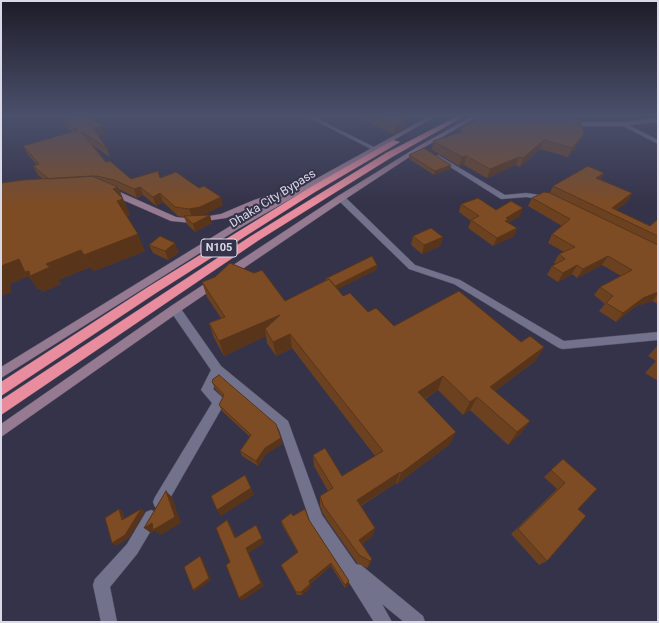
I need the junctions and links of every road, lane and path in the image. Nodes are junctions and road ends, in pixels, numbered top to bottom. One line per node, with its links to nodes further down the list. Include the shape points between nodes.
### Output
1 (369, 146): 7 (street)
2 (376, 146): 7 (main road)
3 (388, 146): 16 (highway, Dhaka City Bypass / N105, via 312,190 152,290)
4 (413, 146): 17 (highway, Dhaka City Bypass / N105, via 236,250)
5 (414, 146): 10 (main road)
6 (423, 146): 11 (street, via 504,197 526,195 549,198)
7 (373, 148): 9 (main road)
8 (101, 188): 9 (main road, via 174,219 192,221 223,216 276,194)
9 (301, 189): 15 (main road, via 235,227)
10 (341, 198): 12 (main road); 13 (street, via 412,267 457,282 563,345)
11 (556, 202)
12 (175, 309): 14 (street); 18 (main road)
13 (658, 336)
14 (218, 369): 19 (street, via 284,425 316,519); 20 (street, via 206,390 219,402 132,550 100,585)
15 (1, 373)
16 (1, 390)
17 (1, 408)
18 (1, 431)
19 (348, 565): 21 (street); 22 (street)
20 (109, 622)
21 (384, 622)
22 (417, 622)

